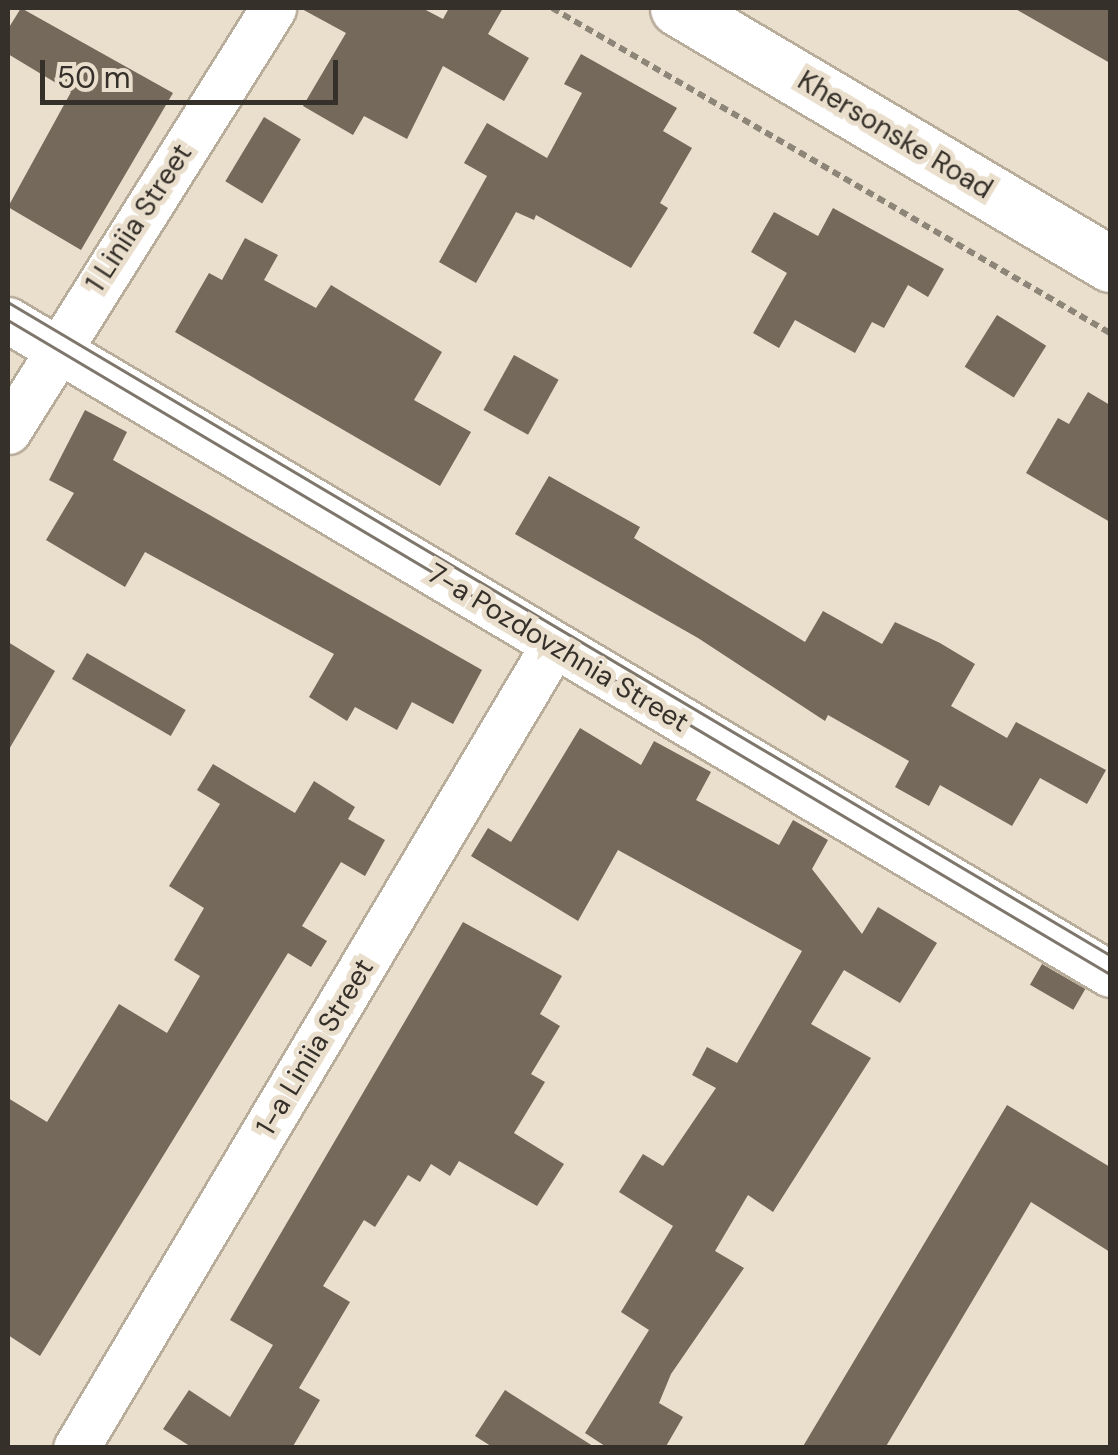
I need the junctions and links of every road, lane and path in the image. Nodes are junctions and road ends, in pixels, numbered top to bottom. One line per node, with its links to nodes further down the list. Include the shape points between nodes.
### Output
1 (274, 8): 7 (street, 1 Liniia Street)
2 (552, 8): 6 (path)
3 (678, 8): 4 (main road, Khersonske Road)
4 (1110, 264)
5 (8, 320): 7 (street, 7-a Pozdovzhnia Street)
6 (1110, 333)
7 (55, 348): 8 (street, 1 Liniia Street); 9 (street, 7-a Pozdovzhnia Street)
8 (8, 431)
9 (553, 646): 10 (street, 7-a Pozdovzhnia Street); 11 (street, 1-a Liniia Street)
10 (1110, 974)
11 (76, 1448)

